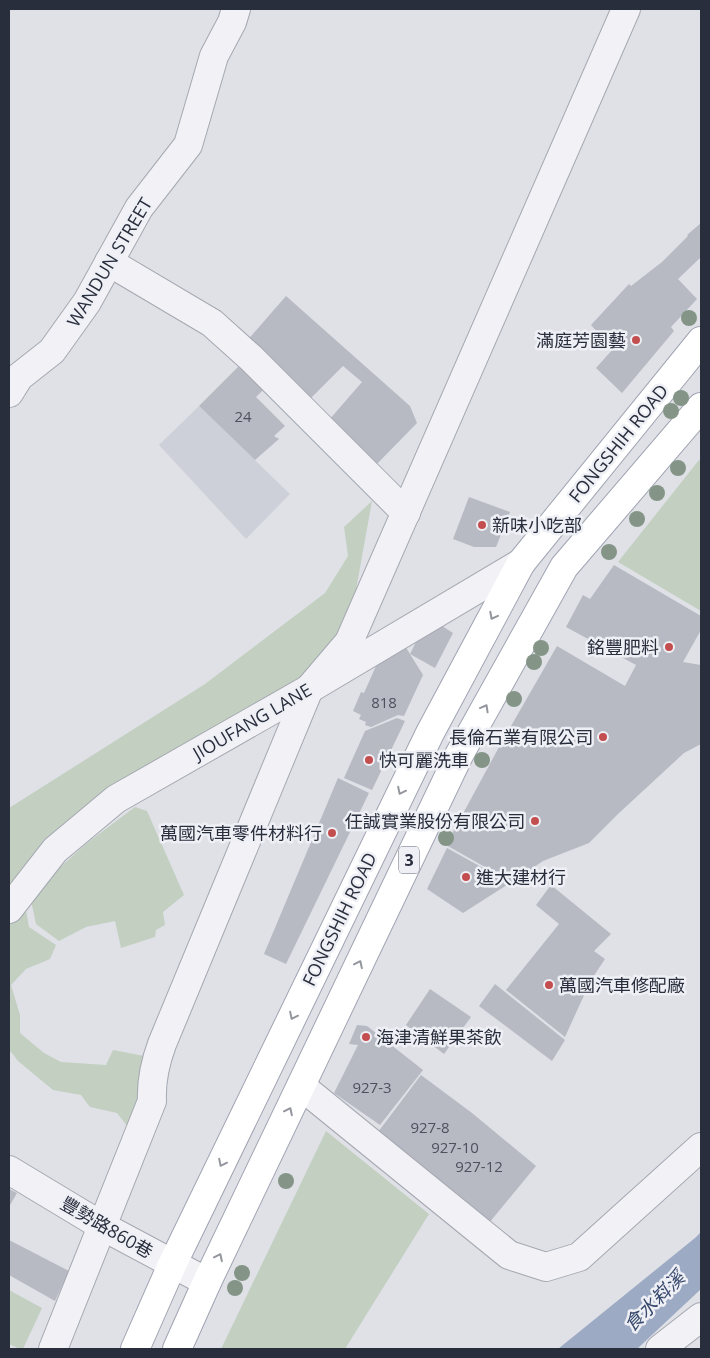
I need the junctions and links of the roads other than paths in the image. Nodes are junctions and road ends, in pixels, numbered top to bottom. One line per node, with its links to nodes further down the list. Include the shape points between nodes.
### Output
1 (236, 9): 3 (street, WANDUN STREET, via 214,56 188,145 138,208)
2 (626, 9): 7 (street)
3 (110, 262): 5 (street, WANDUN STREET, via 87,302 52,351 19,377); 7 (street, via 212,323)
4 (701, 341): 8 (main road, FONGSHIH ROAD / 3)
5 (9, 392)
6 (701, 407): 11 (main road, FONGSHIH ROAD / 3, one-way to 6, via 459,755 564,568)
7 (406, 513): 9 (street, via 350,642)
8 (521, 563): 9 (street, JIOUFANG LANE); 15 (main road, FONGSHIH ROAD / 3, one-way to 15, via 430,733)
9 (308, 690): 10 (street, JIOUFANG LANE, via 116,799 55,850); 14 (street, via 162,1044 152,1075 152,1101)
10 (9, 909)
11 (301, 1086): 12 (street, via 509,1255 546,1267 579,1257); 16 (main road, FONGSHIH ROAD / 3, one-way to 11)
12 (701, 1148)
13 (9, 1170): 14 (street, 豐勢路860巷)
14 (102, 1226): 15 (street, 豐勢路860巷); 18 (street)
15 (172, 1265): 16 (street, 豐勢路860巷); 19 (main road, FONGSHIH ROAD / 3)
16 (207, 1282): 20 (main road, FONGSHIH ROAD / 3)
17 (701, 1317): 21 (street)
18 (53, 1349)
19 (135, 1349)
20 (177, 1349)
21 (660, 1349)

